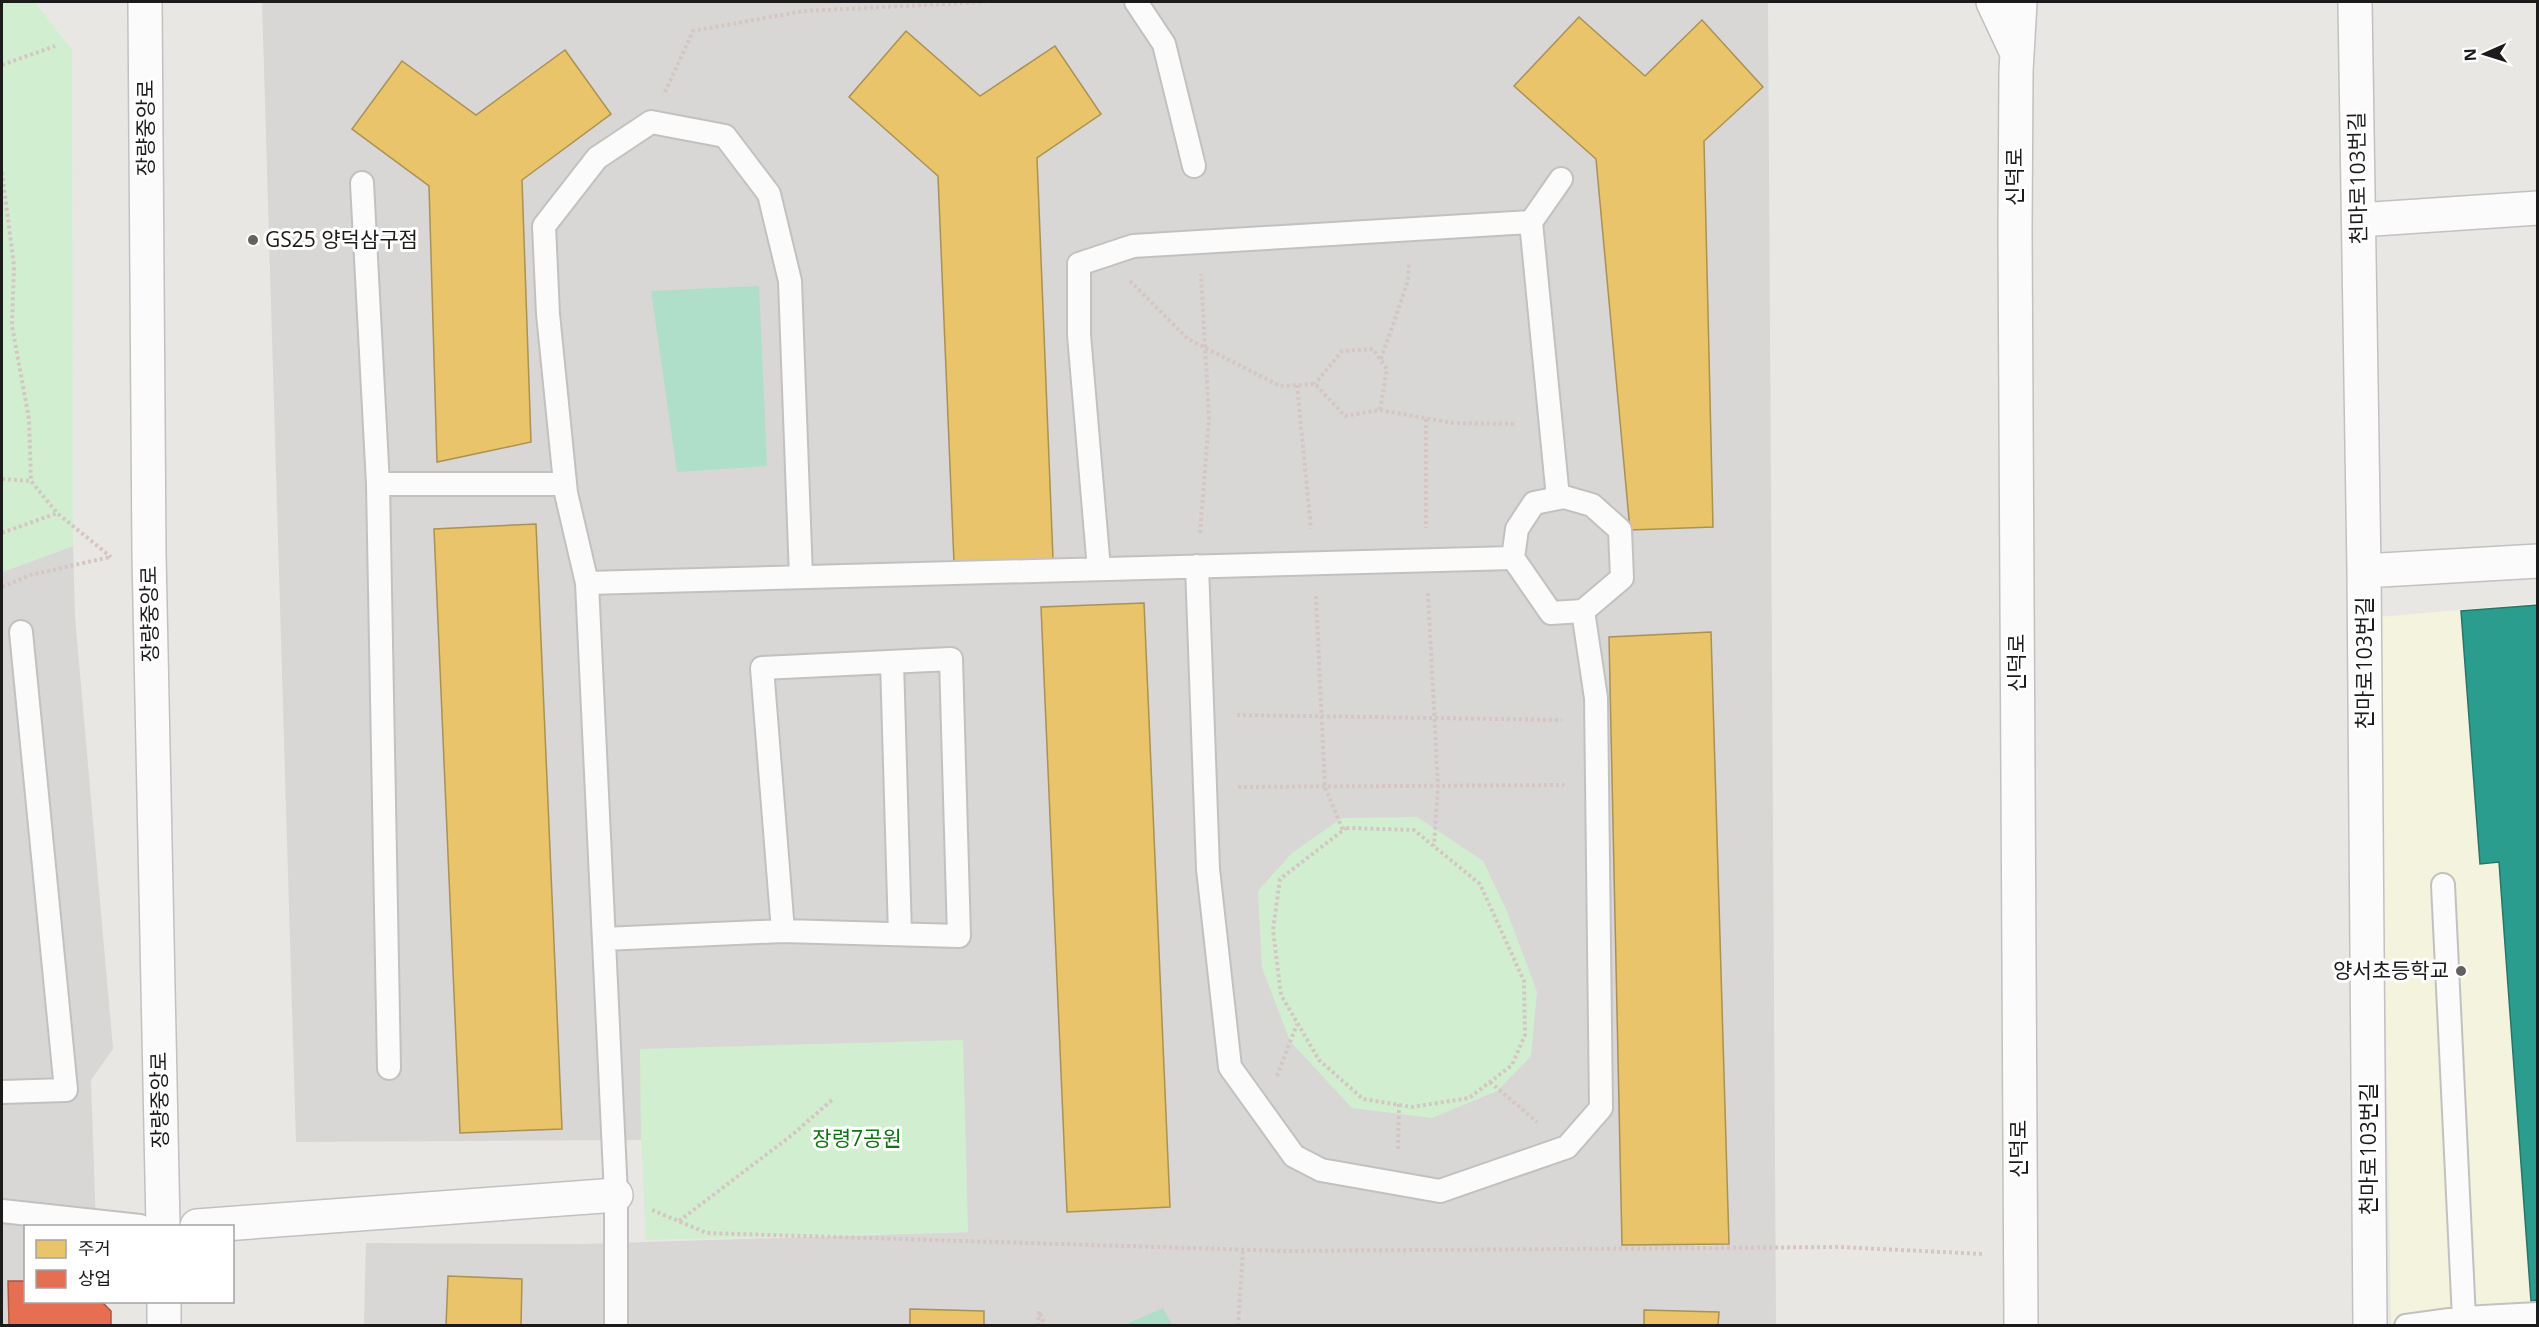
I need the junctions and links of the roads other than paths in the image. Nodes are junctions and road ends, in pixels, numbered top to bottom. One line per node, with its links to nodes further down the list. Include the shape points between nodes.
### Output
1 (145, 2): 36 (street, 장량중앙로, via 149,555)
2 (1136, 2): 8 (lane, via 1164,44)
3 (1993, 2): 7 (street)
4 (2020, 2): 7 (street, 신덕로)
5 (2037, 2): 7 (street)
6 (2355, 2): 12 (street, 천마로103번길)
7 (2017, 52): 43 (street, 신덕로)
8 (1194, 166)
9 (1561, 179): 13 (lane)
10 (362, 183): 14 (lane)
11 (2538, 208): 12 (street)
12 (2359, 220): 21 (street, 천마로103번길)
13 (1531, 222): 16 (lane); 20 (lane, via 1133,246 1079,264 1079,335)
14 (378, 484): 15 (lane); 31 (lane)
15 (565, 484): 22 (lane, via 548,314 544,226 597,158 651,122 725,136 770,194 790,280); 23 (lane)
16 (1558, 498): 17 (lane, via 1534,503 1517,529); 24 (lane, via 1592,505 1620,530 1622,578)
17 (1513, 558): 19 (lane); 24 (lane, via 1551,613)
18 (2538, 561): 21 (street)
19 (1197, 566): 20 (lane); 24 (lane, via 1208,869 1230,1067 1294,1156 1321,1170 1440,1191 1567,1147 1601,1108 1596,698)
20 (1099, 569): 22 (lane)
21 (2364, 571): 44 (street, 천마로103번길)
22 (801, 577): 23 (lane)
23 (587, 583): 30 (lane)
24 (1582, 611)
25 (21, 632): 32 (lane, via 66,1090)
26 (892, 662): 28 (lane, via 762,668); 29 (lane); 29 (lane, via 951,659 959,936)
27 (2443, 885): 40 (lane)
28 (783, 931): 29 (lane); 30 (lane)
29 (900, 934)
30 (604, 939): 33 (lane)
31 (389, 1068)
32 (2, 1092)
33 (616, 1196): 37 (street); 42 (lane)
34 (2, 1211): 35 (lane)
35 (123, 1225)
36 (163, 1225)
37 (224, 1225)
38 (164, 1303): 41 (street)
39 (2538, 1314): 40 (lane)
40 (2464, 1318): 45 (lane)
41 (164, 1326)
42 (616, 1326)
43 (2021, 1326)
44 (2370, 1326)
45 (2406, 1326)

